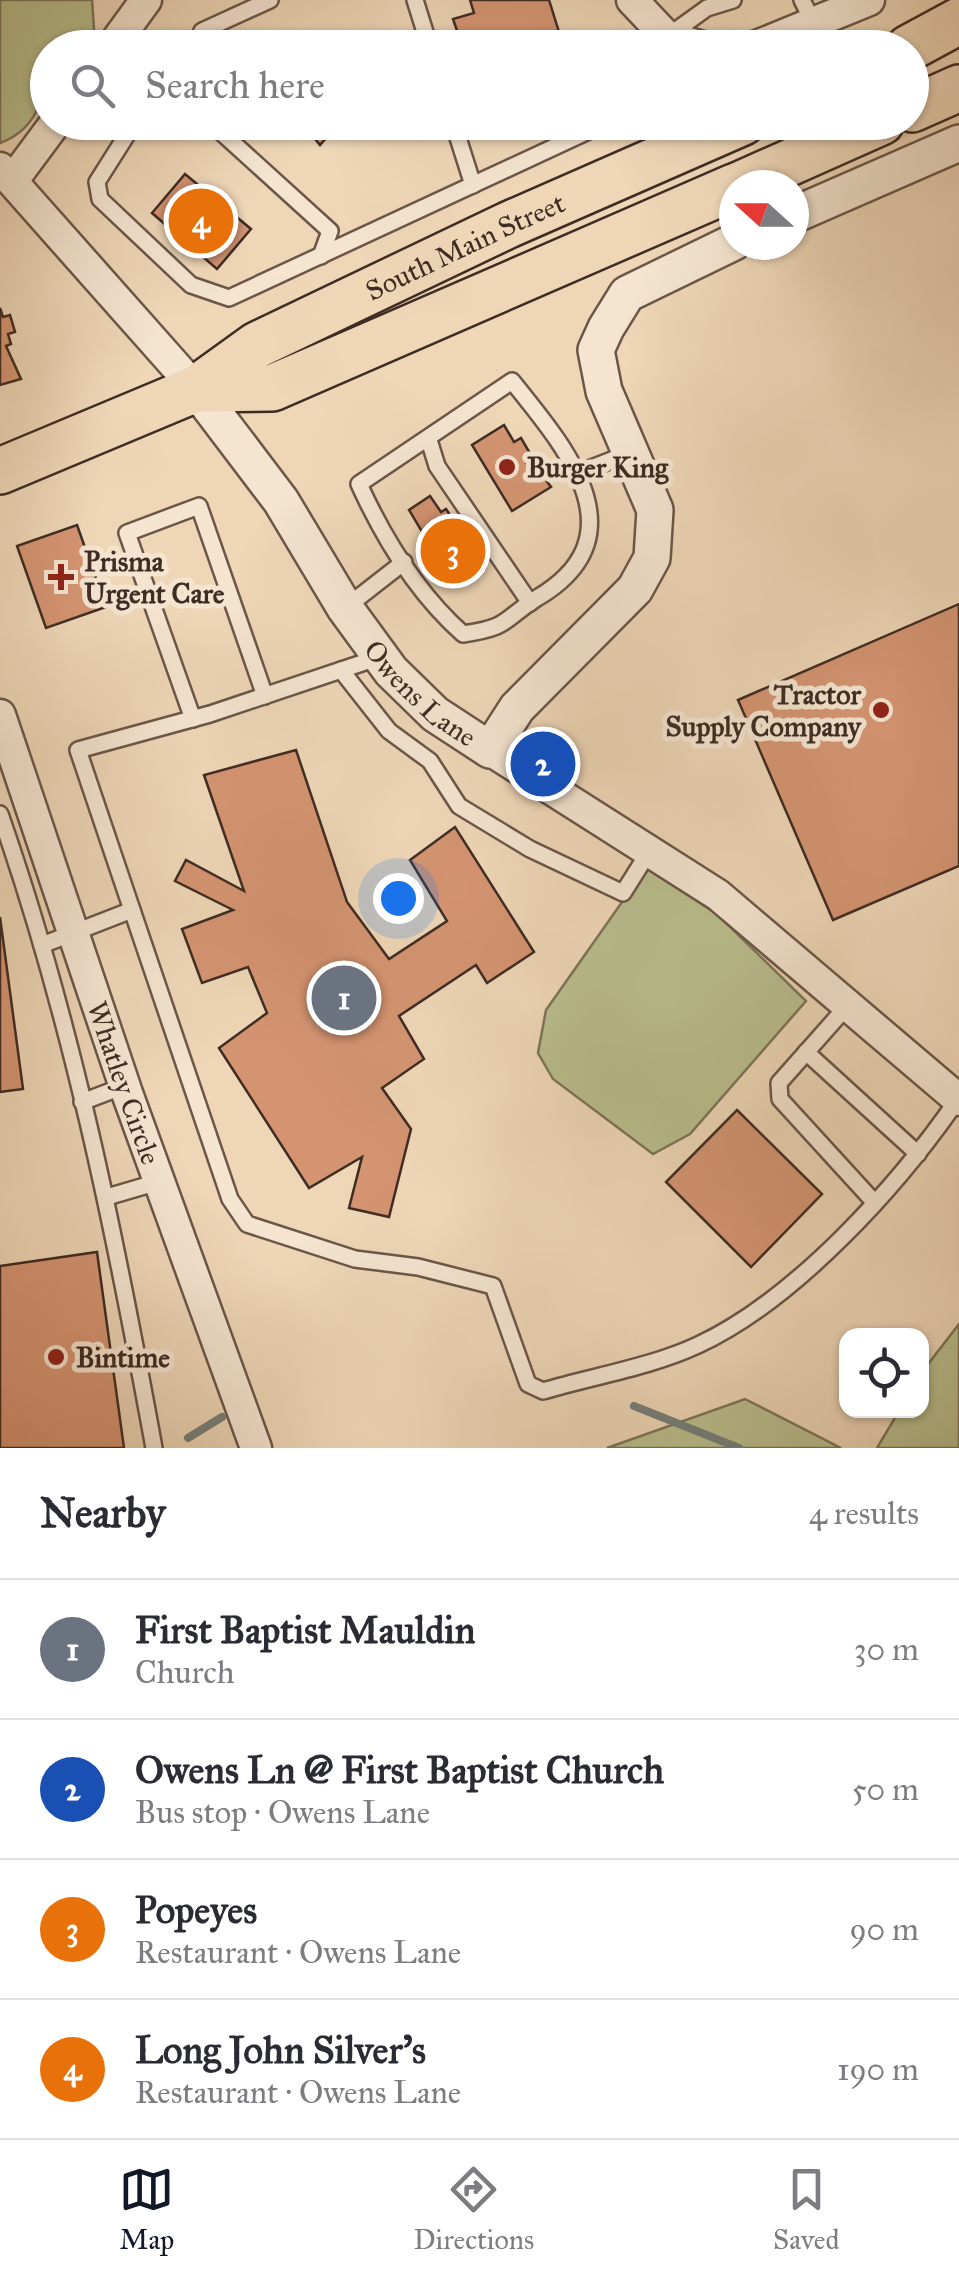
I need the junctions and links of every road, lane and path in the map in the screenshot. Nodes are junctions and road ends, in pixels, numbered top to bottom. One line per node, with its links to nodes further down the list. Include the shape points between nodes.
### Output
1 (146, 0): 9 (street)
2 (270, 0): 10 (lane)
3 (415, 0): 11 (lane)
4 (632, 0): 12 (street)
5 (734, 0): 13 (lane, via 707,8)
6 (869, 0): 7 (street)
7 (808, 12): 14 (street)
8 (959, 21): 16 (main road)
9 (124, 30)
10 (204, 30)
11 (424, 30)
12 (670, 30)
13 (695, 30)
14 (780, 30)
15 (959, 32): 17 (main road)
16 (929, 38)
17 (929, 42)
18 (959, 88): 19 (main road)
19 (929, 101)
20 (41, 140): 29 (street)
21 (123, 140): 34 (lane, via 96,182 100,199 191,285 229,298)
22 (230, 140): 34 (lane, via 330,231)
23 (459, 140): 30 (lane)
24 (569, 140): 30 (lane)
25 (702, 140): 35 (main road, South Main Street, via 256,345)
26 (840, 140): 28 (main road, South Main Street)
27 (959, 143): 32 (street)
28 (772, 170)
29 (4, 184): 35 (street, Owens Lane)
30 (473, 185): 34 (lane)
31 (719, 193): 35 (main road, South Main Street, via 272,388)
32 (809, 208)
33 (719, 249): 37 (street, via 627,294 596,350 604,391)
34 (321, 256)
35 (196, 388): 38 (main road, South Main Street); 42 (street, Owens Lane, via 281,500)
36 (428, 440): 39 (lane, via 512,381); 40 (lane, via 359,484); 41 (lane, via 437,466)
37 (632, 452): 39 (lane); 48 (street, via 657,523 643,579 518,708)
38 (0, 471)
39 (576, 474): 41 (lane, via 592,506 590,534 557,587)
40 (404, 562): 41 (lane, via 435,609 463,634 509,623); 42 (lane)
41 (530, 602)
42 (345, 608): 43 (street, Owens Lane)
43 (380, 657): 44 (lane); 48 (street, Owens Lane, via 435,714)
44 (340, 670): 45 (lane); 51 (lane, via 389,731 430,761 458,806 530,849 623,893)
45 (265, 696): 46 (lane); 46 (lane, via 199,506 127,533)
46 (193, 718): 52 (lane, via 78,750)
47 (3, 740): 53 (street, Whatley Circle)
48 (490, 750): 51 (street, Owens Lane)
49 (0, 814): 50 (lane)
50 (3, 834): 54 (lane)
51 (650, 850): 55 (street, Owens Lane, via 718,895)
52 (132, 910): 53 (lane); 63 (lane, via 230,1198 247,1224 355,1258 493,1286 528,1384 543,1391 698,1345 777,1294)
53 (73, 933): 54 (lane); 57 (street, Whatley Circle)
54 (42, 945): 59 (lane)
55 (848, 1005): 56 (lane); 58 (street, Owens Lane)
56 (806, 1052): 60 (lane); 63 (lane, via 779,1083 780,1100)
57 (124, 1086): 59 (lane); 61 (street, Whatley Circle)
58 (958, 1100): 60 (lane)
59 (82, 1102): 62 (lane)
60 (918, 1154): 63 (lane)
61 (158, 1182): 62 (lane); 65 (street, Whatley Circle)
62 (107, 1196): 64 (lane)
63 (876, 1203)
64 (154, 1448)
65 (256, 1448)

